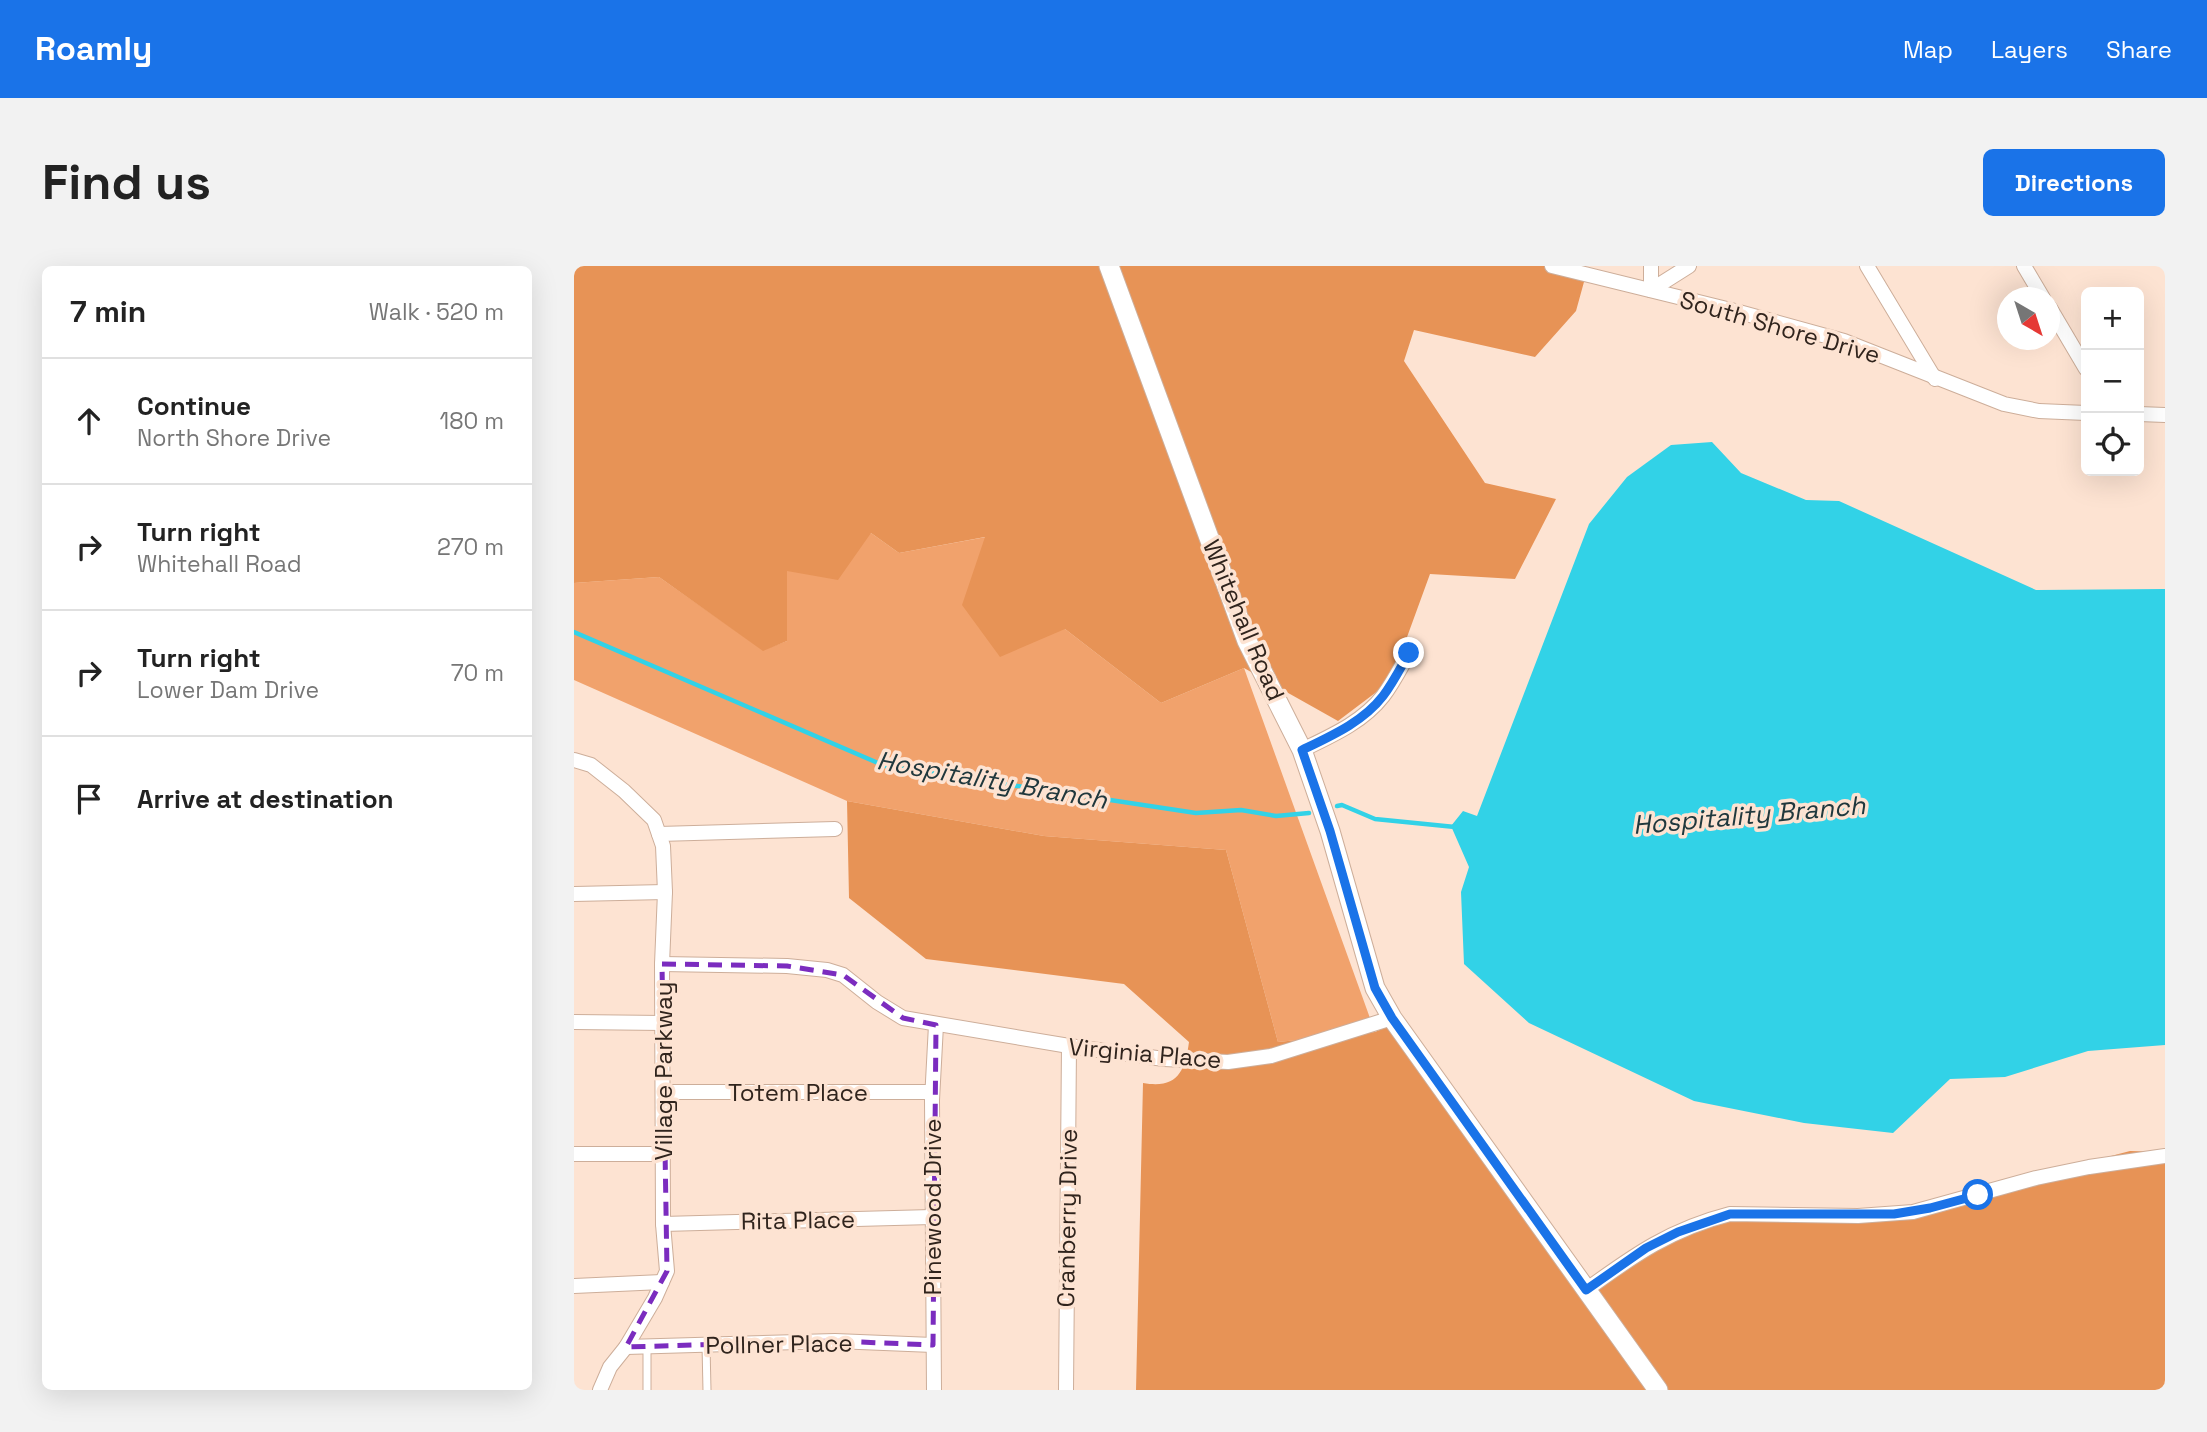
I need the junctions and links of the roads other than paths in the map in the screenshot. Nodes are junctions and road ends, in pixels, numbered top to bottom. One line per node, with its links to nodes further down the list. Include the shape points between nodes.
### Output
1 (1110, 266): 16 (street, Whitehall Road, via 1247,641)
2 (1552, 266): 8 (street, South Shore Drive)
3 (1651, 266): 8 (street)
4 (1689, 266): 8 (street)
5 (1867, 266): 11 (street)
6 (2024, 266): 7 (street)
7 (2036, 287)
8 (1651, 290): 11 (street, South Shore Drive, via 1844,341)
9 (2060, 326): 10 (street)
10 (2081, 361)
11 (1935, 379): 12 (street, South Shore Drive, via 2021,408)
12 (2081, 412)
13 (2144, 414): 14 (street)
14 (2165, 415)
15 (1409, 653): 16 (street, via 1368,712)
16 (1302, 750): 23 (street, Whitehall Road, via 1375,988)
17 (574, 760): 19 (street, Village Parkway, via 592,765 624,791 654,820)
18 (835, 829): 19 (street)
19 (659, 834): 20 (street, Village Parkway)
20 (665, 892): 21 (street); 22 (street, Village Parkway)
21 (574, 894)
22 (662, 964): 25 (street, Village Parkway); 26 (street, Virginia Place, via 827,970 843,975 903,1018)
23 (1392, 1018): 27 (street, Virginia Place, via 1271,1056 1228,1062); 37 (street, Whitehall Road)
24 (574, 1022): 25 (street)
25 (663, 1023): 28 (street, Village Parkway)
26 (936, 1025): 27 (street, Virginia Place); 29 (street, Pinewood Drive)
27 (1069, 1046): 46 (street, Cranberry Drive)
28 (664, 1092): 29 (street, Totem Place); 31 (street, Village Parkway)
29 (932, 1092): 33 (street, Pinewood Drive)
30 (574, 1154): 31 (street)
31 (663, 1154): 34 (street, Village Parkway)
32 (2165, 1156): 37 (street, via 2036,1178 1913,1212 1730,1214 1646,1248)
33 (932, 1217): 34 (street, Rita Place); 39 (street, Pinewood Drive)
34 (663, 1224): 35 (street, Village Parkway, via 667,1271)
35 (662, 1282): 36 (street); 41 (street, Village Parkway)
36 (574, 1286)
37 (1586, 1290): 47 (street, Whitehall Road)
38 (706, 1345): 39 (street, Pollner Place, via 835,1341); 40 (street, Pollner Place); 44 (lane)
39 (933, 1345): 45 (street, Pinewood Drive)
40 (647, 1346): 41 (street, Pollner Place); 43 (lane)
41 (626, 1347): 42 (street, Village Parkway)
42 (600, 1390)
43 (648, 1390)
44 (707, 1390)
45 (934, 1390)
46 (1066, 1390)
47 (1658, 1390)

